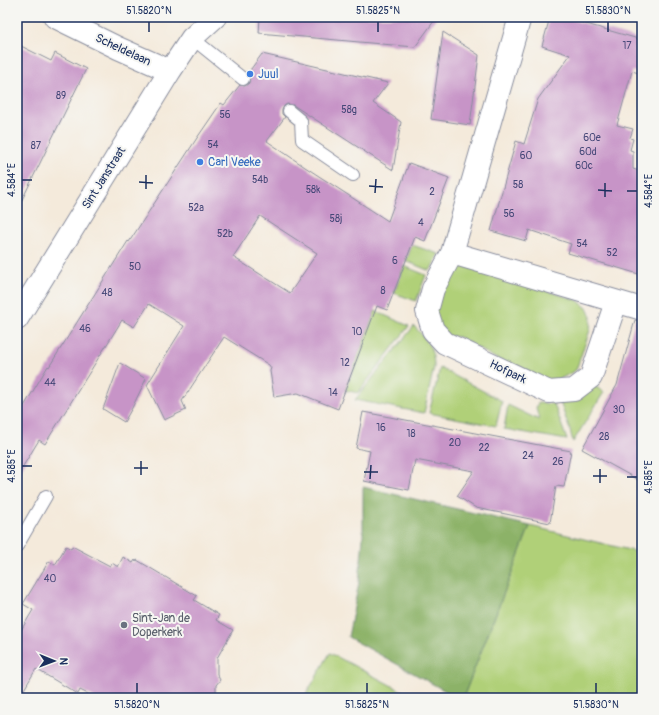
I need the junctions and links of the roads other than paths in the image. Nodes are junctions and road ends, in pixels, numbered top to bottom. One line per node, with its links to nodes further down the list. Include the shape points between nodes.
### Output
1 (56, 17): 5 (street, Scheldelaan)
2 (215, 17): 4 (street, Sint Janstraat)
3 (520, 17): 9 (street, Hofpark)
4 (192, 38): 5 (street, Sint Janstraat); 6 (lane)
5 (170, 71): 10 (street, Sint Janstraat)
6 (243, 80)
7 (289, 111): 8 (lane, via 302,120 302,140)
8 (353, 175)
9 (452, 253): 11 (street); 11 (street, Hofpark, via 433,289 427,310 433,330 445,343 549,392 574,390 591,377)
10 (23, 296): 13 (street, Sint Janstraat)
11 (616, 302): 12 (street)
12 (642, 309)
13 (17, 319)
14 (46, 496): 15 (lane)
15 (17, 546)

